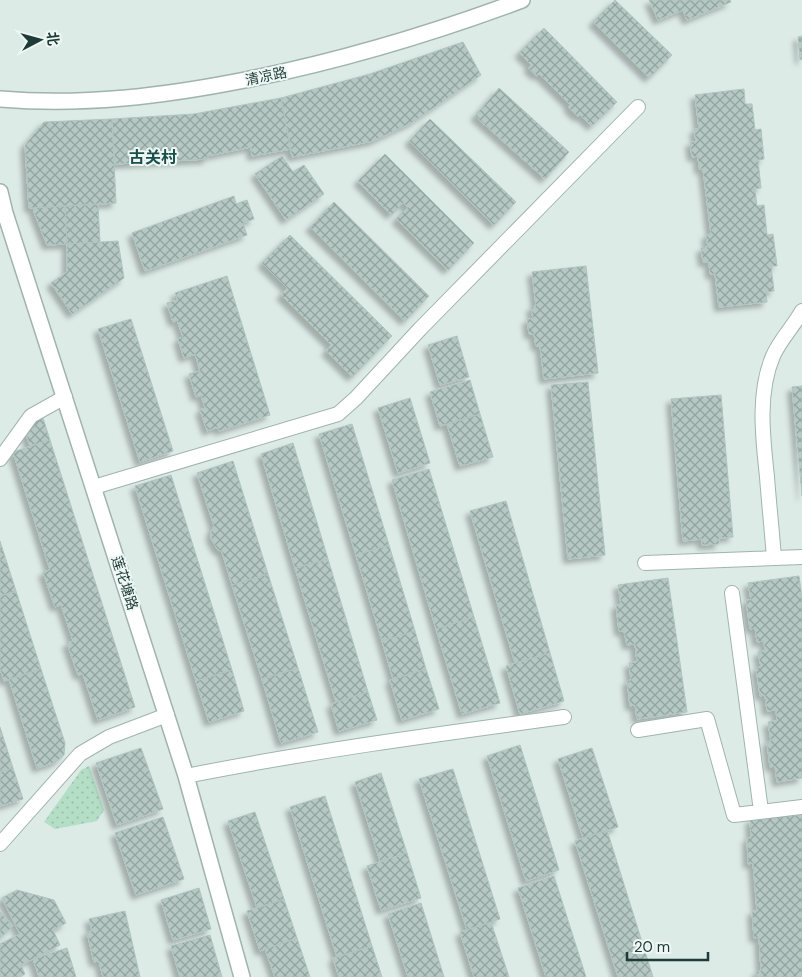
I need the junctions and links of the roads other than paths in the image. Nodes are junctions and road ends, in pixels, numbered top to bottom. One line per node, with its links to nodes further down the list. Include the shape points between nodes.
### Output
1 (522, 0): 2 (street, 清凉路, via 380,48 219,86 111,100 66,102)
2 (0, 98)
3 (638, 107): 8 (lane, via 338,414)
4 (0, 192): 6 (street, 莲花塘路)
5 (802, 311): 10 (lane, via 778,345 765,386 762,415)
6 (65, 397): 7 (lane, via 31,416); 8 (street, 莲花塘路)
7 (0, 459)
8 (94, 487): 13 (street, 莲花塘路)
9 (802, 557): 10 (lane)
10 (774, 558): 11 (lane)
11 (645, 563)
12 (732, 593): 18 (lane)
13 (167, 715): 16 (street, 莲花塘路); 19 (lane, via 109,737 80,754)
14 (564, 717): 16 (lane)
15 (638, 730): 18 (lane, via 707,719 734,816)
16 (186, 776): 20 (street, 莲花塘路)
17 (802, 807): 18 (lane)
18 (762, 812)
19 (0, 844)
20 (242, 977)

